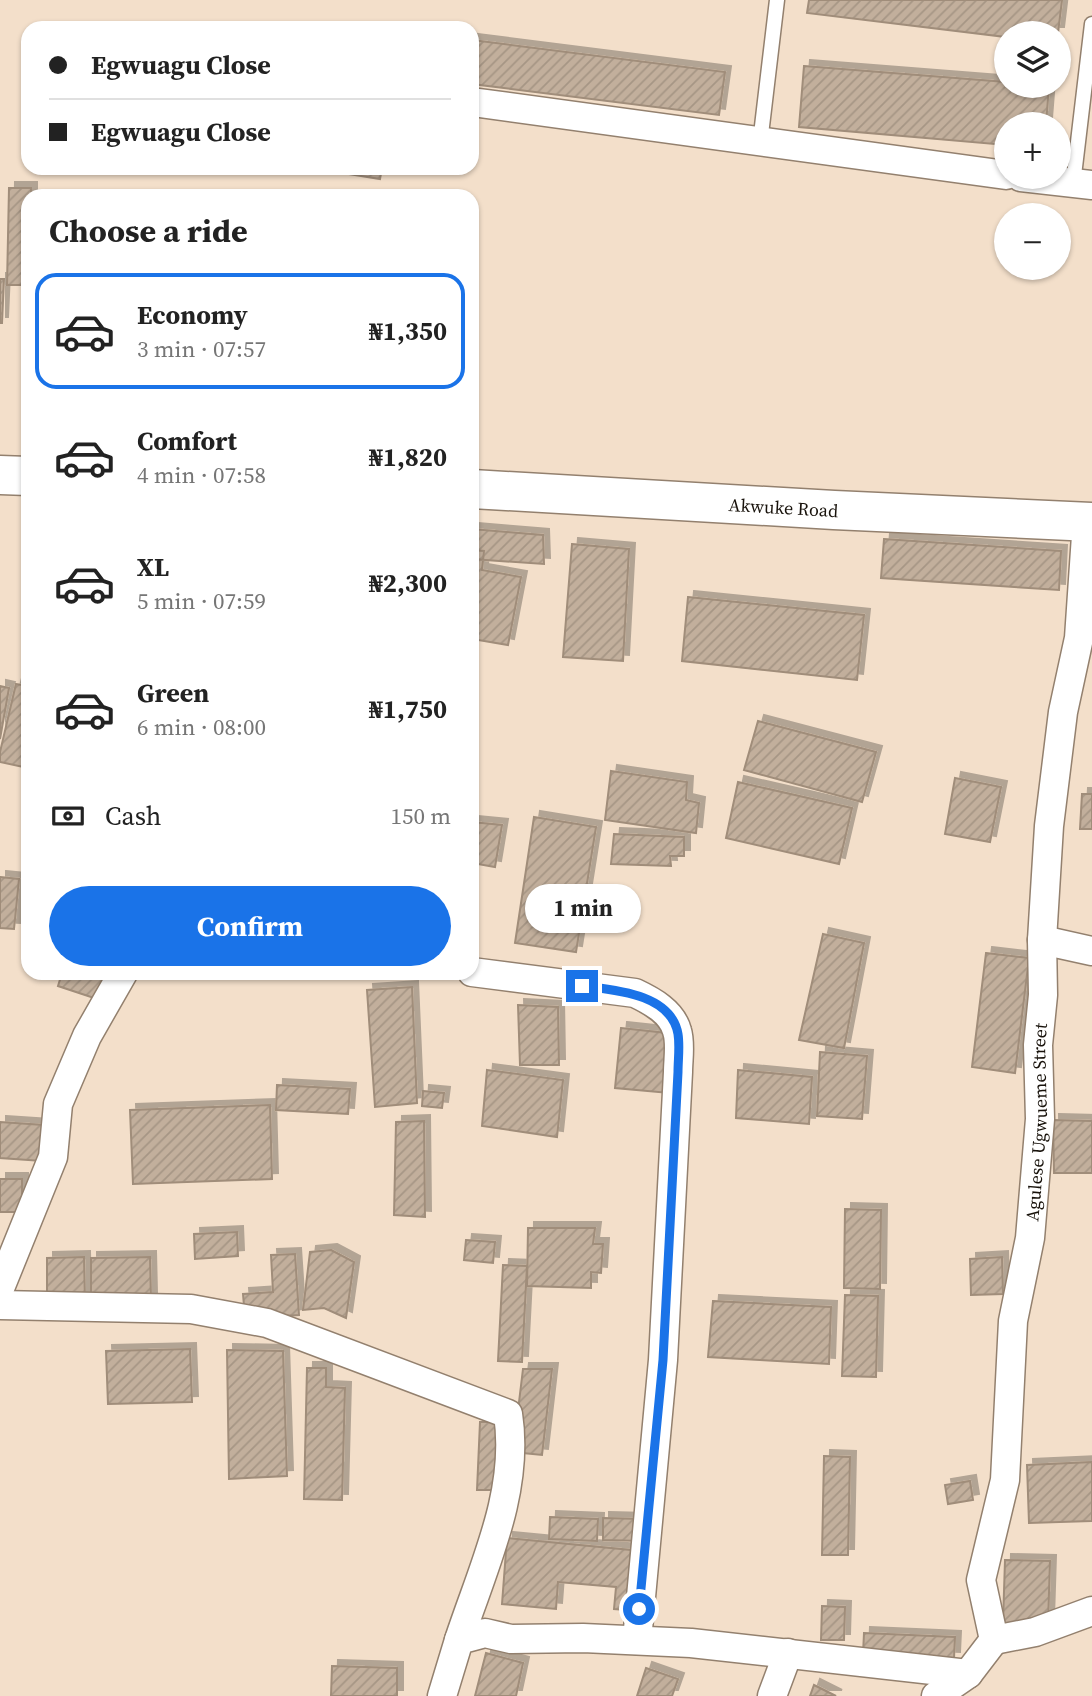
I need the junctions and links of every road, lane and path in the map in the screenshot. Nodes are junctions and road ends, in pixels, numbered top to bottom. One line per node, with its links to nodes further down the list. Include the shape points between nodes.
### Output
1 (777, 0): 4 (lane)
2 (1092, 24): 6 (lane)
3 (479, 103): 4 (street)
4 (760, 142): 5 (street)
5 (994, 173)
6 (1083, 184)
7 (0, 475): 8 (main road)
8 (21, 476)
9 (479, 489): 10 (main road, Akwuke Road)
10 (1089, 521): 11 (street, Agulese Ugwueme Street, via 1079,638 1063,712 1049,826)
11 (1042, 940): 12 (street); 20 (street, Agulese Ugwueme Street, via 1040,1119 1030,1238 1013,1321 1005,1480 981,1580)
12 (1092, 951)
13 (479, 973): 19 (street, via 635,993 655,1003 678,1031 663,1360)
14 (119, 980): 15 (street, via 87,1036 58,1104 53,1157)
15 (0, 1288)
16 (0, 1305): 18 (street, via 191,1309 267,1323 508,1414 507,1497)
17 (1092, 1611): 20 (street, via 1035,1632)
18 (459, 1640): 19 (street, via 485,1633 511,1639); 23 (street)
19 (637, 1640): 21 (street)
20 (995, 1640): 22 (street)
21 (788, 1653): 22 (street); 24 (street)
22 (968, 1674): 25 (street)
23 (443, 1696)
24 (772, 1696)
25 (936, 1696)

